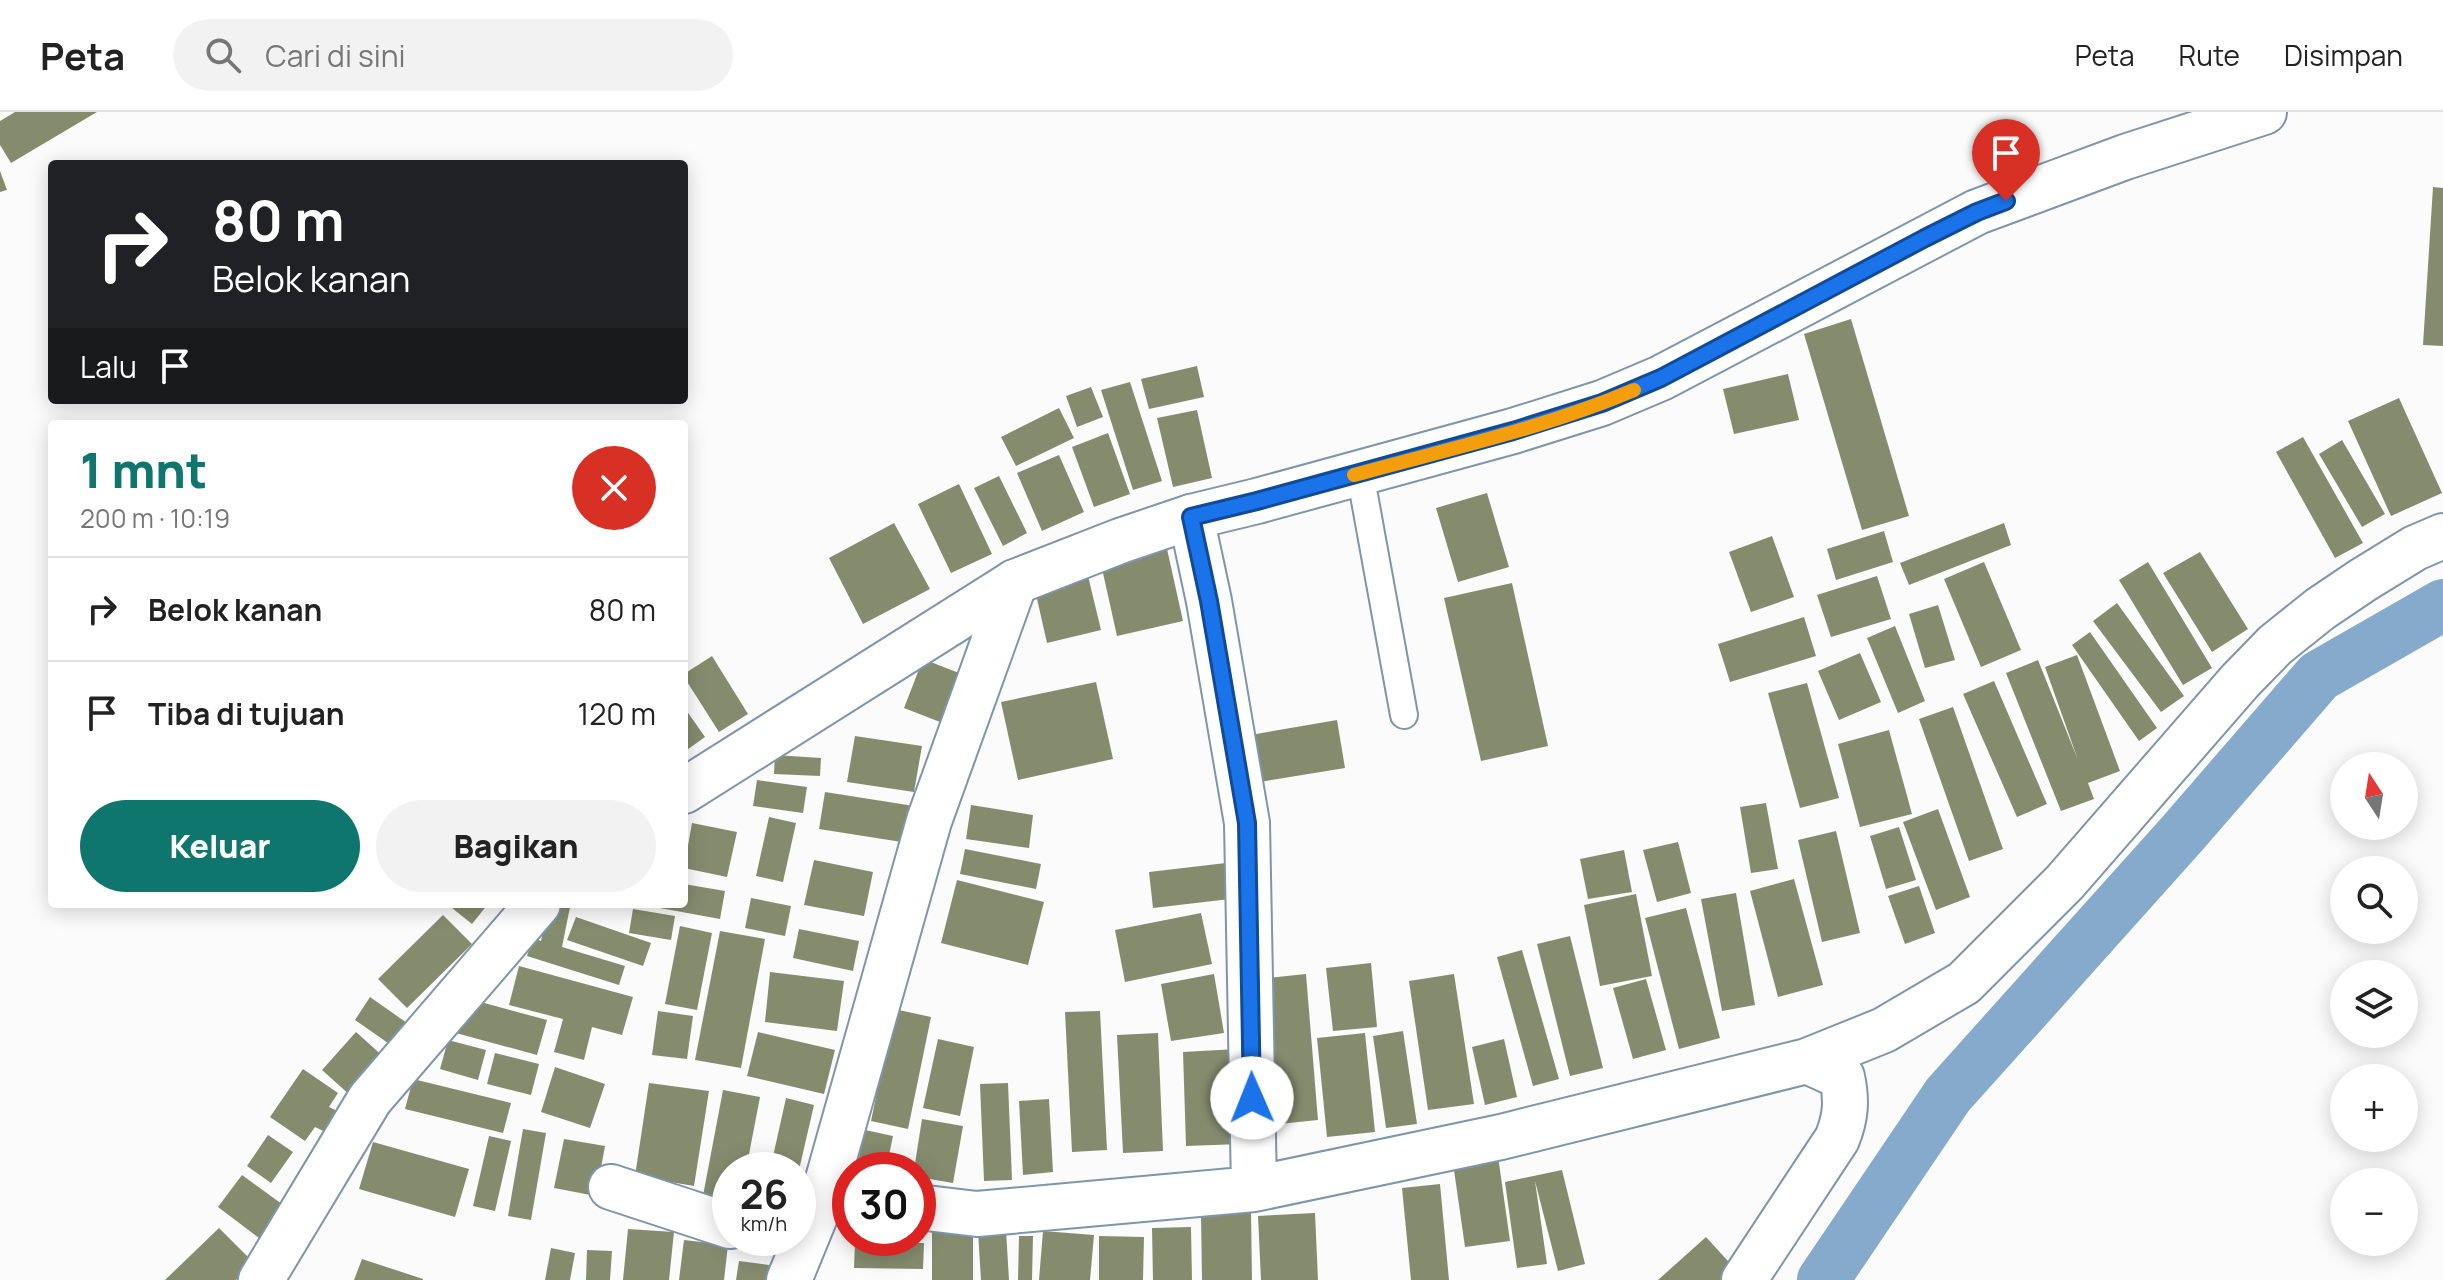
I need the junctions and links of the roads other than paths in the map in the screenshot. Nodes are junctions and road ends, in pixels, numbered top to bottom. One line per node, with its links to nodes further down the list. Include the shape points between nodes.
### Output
1 (2264, 112): 2 (street, via 1977,212 1661,378 1602,403)
2 (1360, 473): 3 (street); 6 (lane)
3 (1191, 517): 5 (street); 12 (street, via 1247,823)
4 (2443, 536): 9 (street, via 2363,580 2275,645 2065,882 1964,983 1884,1030)
5 (1015, 582): 7 (street); 10 (street, via 929,821)
6 (1404, 715)
7 (688, 788)
8 (535, 908): 17 (street, via 370,1099)
9 (1807, 1061): 12 (street, via 1501,1137); 18 (street, via 1842,1077 1847,1098 1844,1121)
10 (848, 1152)
11 (611, 1187): 15 (street)
12 (1254, 1189): 14 (street, via 977,1214)
13 (832, 1203): 16 (street)
14 (936, 1209)
15 (712, 1220)
16 (816, 1221)
17 (261, 1280)
18 (1744, 1280)

